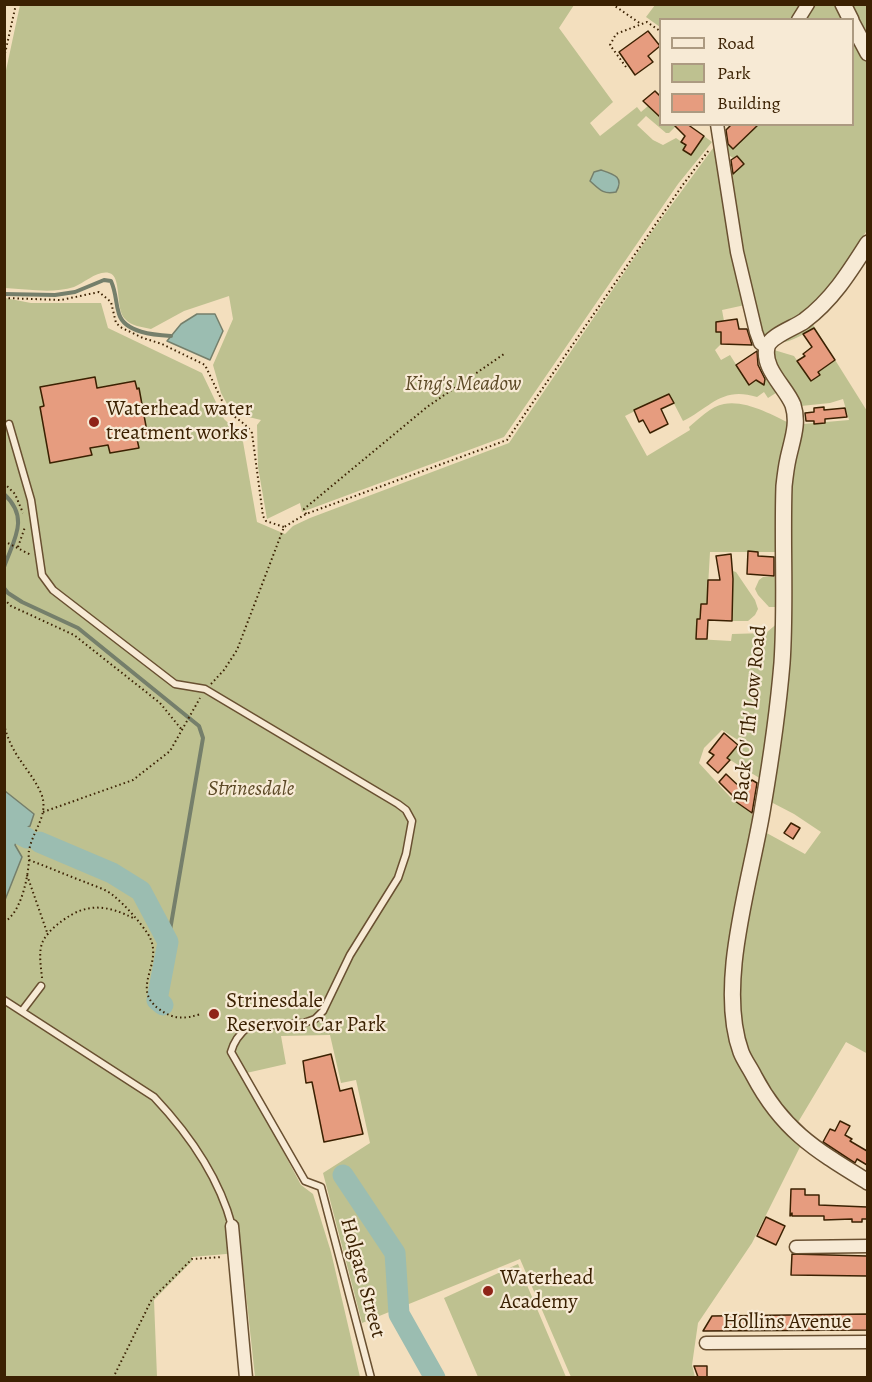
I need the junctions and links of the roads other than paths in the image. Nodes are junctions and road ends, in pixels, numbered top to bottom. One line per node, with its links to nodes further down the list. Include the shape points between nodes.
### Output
1 (808, 4): 3 (street)
2 (843, 4): 4 (street)
3 (799, 18)
4 (850, 18)
5 (854, 25): 6 (street)
6 (867, 53)
7 (717, 126): 9 (street, via 737,252 756,332)
8 (867, 243): 9 (street, via 827,302 769,342)
9 (767, 348): 14 (street, Back O' Th' Low Road, via 770,367 792,404 795,434 784,486 782,661 763,806 731,982 732,1013 741,1052 779,1116 818,1151)
10 (9, 424): 21 (lane, Holgate Street, via 31,500 42,575 53,590 175,684 205,689 398,804 412,821 398,878 350,955 323,1011 304,1023 248,1027 231,1052 305,1181 321,1187)
11 (41, 986): 13 (lane)
12 (4, 1000): 13 (lane)
13 (22, 1011): 15 (lane, via 154,1097 172,1116 212,1175)
14 (867, 1182)
15 (232, 1226): 20 (street)
16 (867, 1246): 17 (street)
17 (796, 1247)
18 (867, 1342): 19 (street, Hollins Avenue)
19 (706, 1343)
20 (246, 1377)
21 (371, 1377)

